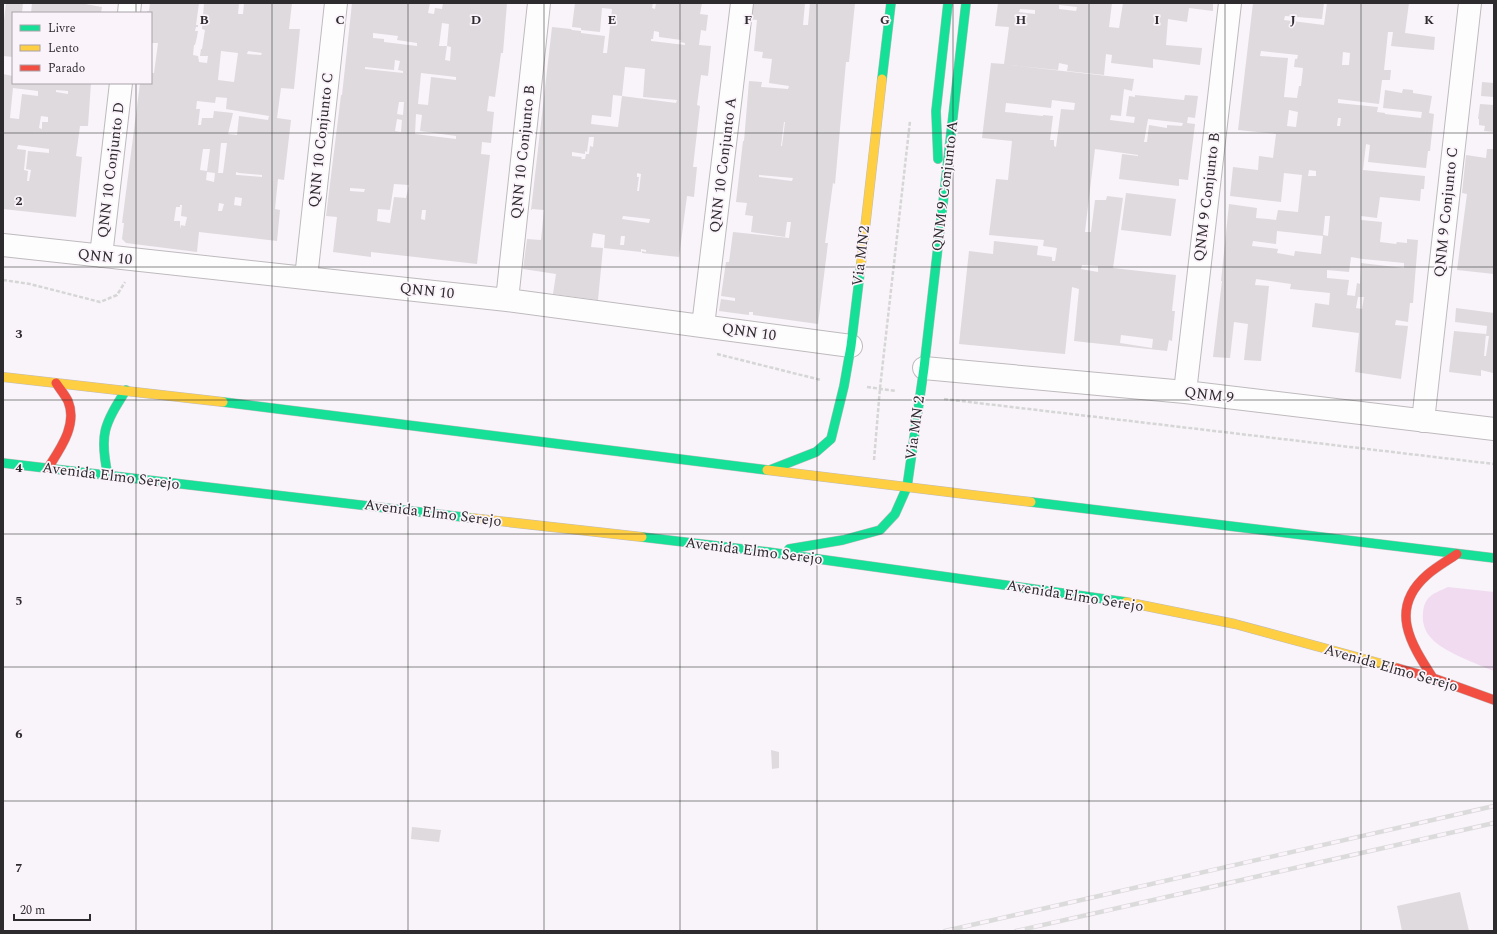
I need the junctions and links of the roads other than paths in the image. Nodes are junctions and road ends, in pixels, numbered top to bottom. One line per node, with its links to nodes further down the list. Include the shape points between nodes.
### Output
1 (336, 3): 13 (street, QNN 10 Conjunto C)
2 (540, 3): 14 (street, QNN 10 Conjunto B)
3 (742, 3): 15 (street, QNN 10 Conjunto A)
4 (891, 3): 16 (main road, Via MN2)
5 (948, 3): 10 (main road, via 936,111)
6 (966, 3): 10 (main road, QNM 9 Conjunto A)
7 (1230, 3): 21 (street, QNM 9 Conjunto B)
8 (1470, 3): 22 (street, QNM 9 Conjunto C)
9 (121, 84): 12 (street, QNN 10 Conjunto D)
10 (941, 228): 17 (main road, QNM 9 Conjunto A)
11 (3, 245): 12 (street, QNN 10)
12 (101, 256): 13 (street, QNN 10)
13 (306, 278): 14 (street, QNN 10)
14 (507, 300): 15 (street, QNN 10)
15 (703, 326): 16 (street, QNN 10)
16 (850, 346): 26 (main road, Via MN2, via 832,439 816,452)
17 (924, 368): 21 (street, QNM 9); 28 (main road, Via MN 2)
18 (3, 377): 19 (main road)
19 (56, 382): 20 (main road); 25 (main road, via 69,402 70,426 65,441)
20 (126, 390): 26 (main road); 27 (main road, via 108,420 103,434)
21 (1185, 392): 22 (street, QNM 9)
22 (1423, 421): 23 (street, QNM 9)
23 (1494, 429)
24 (3, 463): 25 (main road, Avenida Elmo Serejo)
25 (48, 468): 27 (main road, Avenida Elmo Serejo)
26 (770, 470): 28 (main road)
27 (108, 476): 29 (main road, Avenida Elmo Serejo)
28 (908, 487): 29 (main road, Via MN 2, via 895,514 880,530 843,540); 30 (main road)
29 (768, 552): 32 (main road, Avenida Elmo Serejo, via 1121,601 1235,624)
30 (1457, 554): 31 (main road); 32 (main road, via 1418,584 1405,614 1405,625 1412,644)
31 (1494, 558)
32 (1433, 678): 33 (main road, Avenida Elmo Serejo)
33 (1494, 700)

